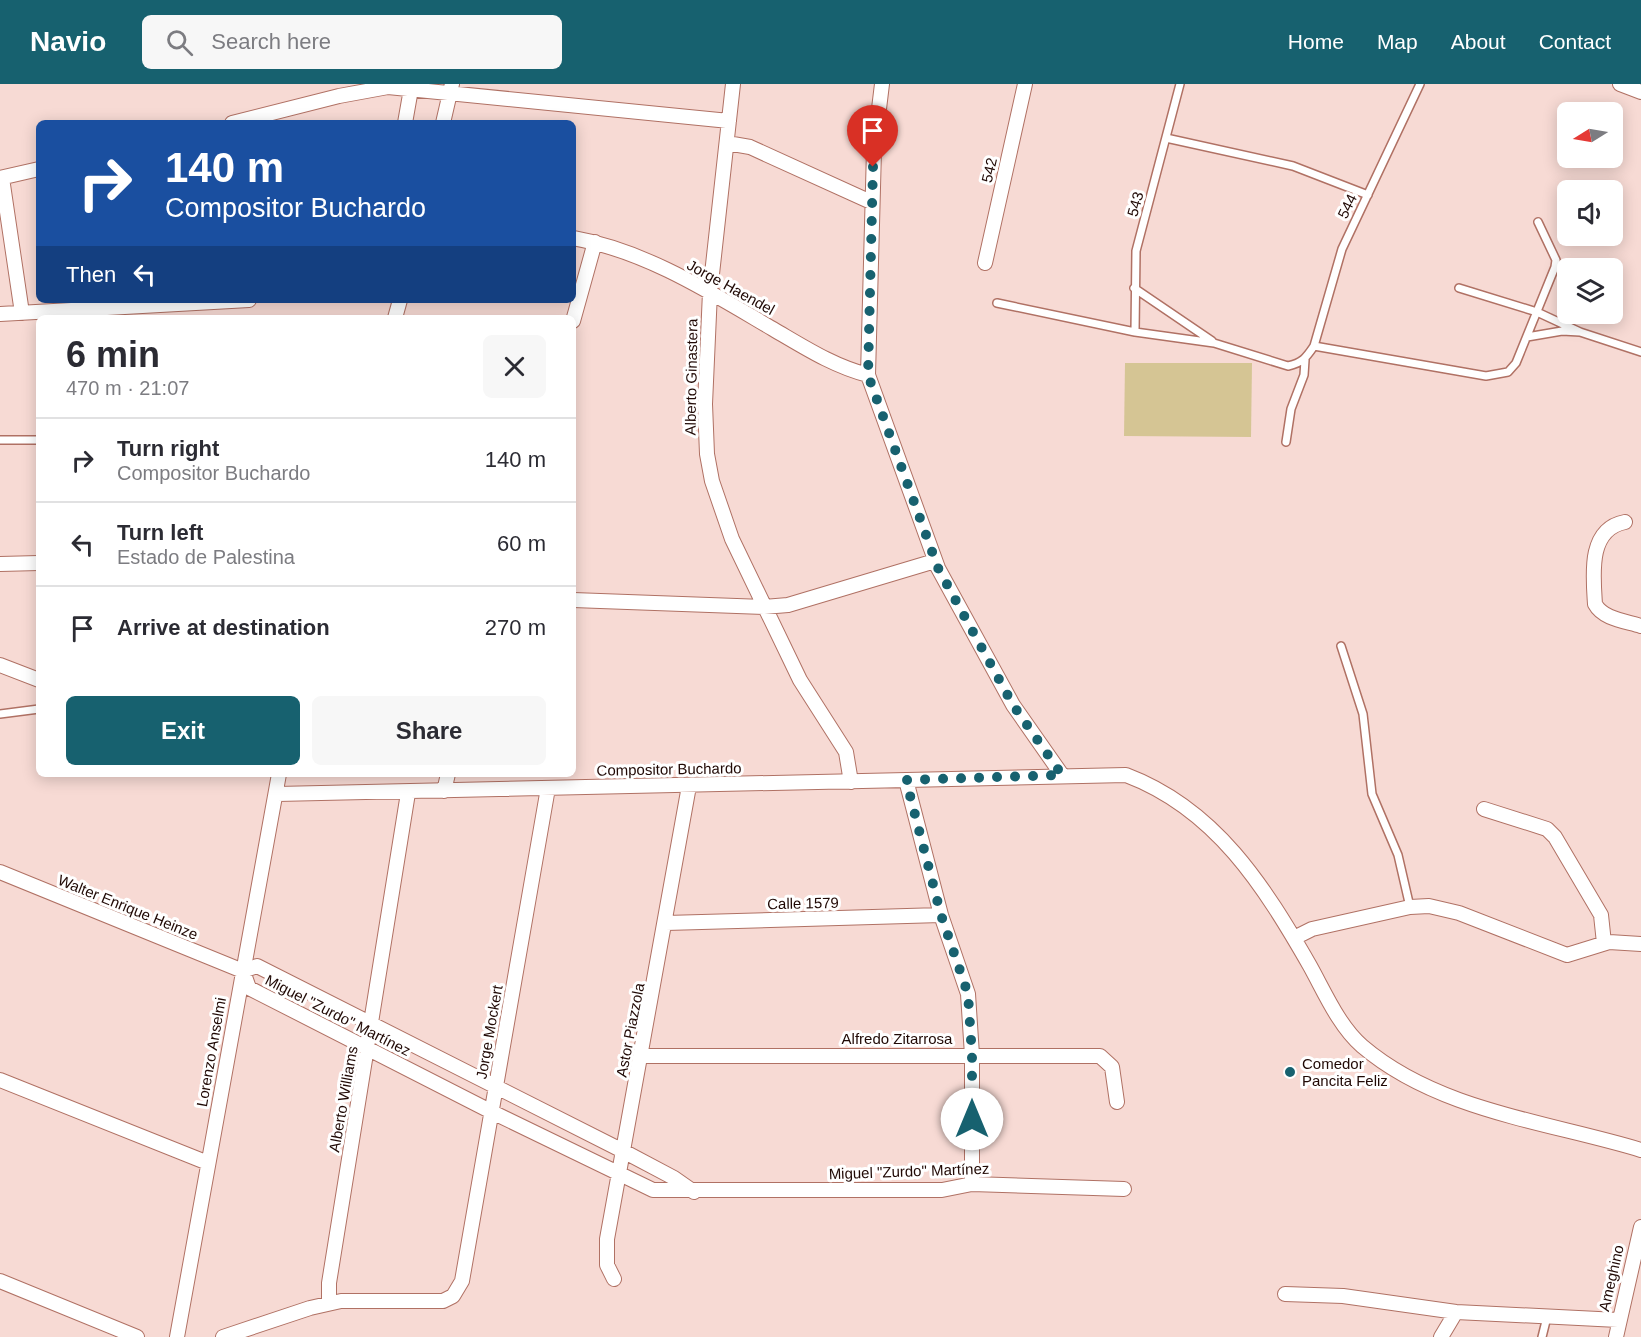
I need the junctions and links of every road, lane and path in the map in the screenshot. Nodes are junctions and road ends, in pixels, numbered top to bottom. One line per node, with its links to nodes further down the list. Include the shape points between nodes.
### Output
1 (733, 84): 13 (street, Alberto Ginastera)
2 (882, 84): 19 (street)
3 (1025, 84): 23 (street, 542)
4 (1180, 84): 14 (lane, 543)
5 (1420, 84): 18 (lane, 544)
6 (1620, 84): 8 (street)
7 (411, 89): 9 (street); 10 (street, via 367,90); 11 (street)
8 (1637, 89)
9 (451, 90): 12 (street); 13 (street)
10 (266, 119)
11 (406, 120)
12 (444, 120)
13 (729, 122): 15 (street, Alberto Ginastera)
14 (1166, 138): 18 (lane, via 1293,166); 24 (lane, 543, via 1136,251)
15 (727, 143): 19 (street, via 750,147); 26 (street, Alberto Ginastera)
16 (36, 170): 17 (street)
17 (1, 178): 31 (street)
18 (1368, 195): 38 (lane, 544, via 1342,249)
19 (871, 202): 41 (street)
20 (1539, 222): 30 (lane, via 1556,260)
21 (576, 239): 22 (street, Jorge Haendel)
22 (595, 242): 26 (street, Jorge Haendel, via 629,251); 33 (street)
23 (985, 263)
24 (1134, 288): 35 (lane, 543); 37 (lane)
25 (1459, 288): 30 (lane)
26 (710, 292): 41 (street, Jorge Haendel, via 839,368); 50 (street, Alberto Ginastera, via 707,454 732,538)
27 (157, 303): 29 (street)
28 (997, 303): 35 (lane)
29 (104, 305): 31 (street)
30 (1537, 312): 34 (lane); 36 (lane)
31 (22, 313): 32 (street)
32 (0, 314)
33 (575, 315)
34 (1580, 332): 36 (lane); 39 (lane)
35 (1135, 333): 37 (lane)
36 (1527, 337): 38 (lane, via 1512,369 1486,376)
37 (1214, 343): 40 (lane, via 1288,366)
38 (1314, 346): 40 (lane, 544)
39 (1641, 351)
40 (1305, 360): 44 (lane)
41 (868, 375): 46 (street)
42 (0, 440): 43 (lane)
43 (36, 440)
44 (1286, 442)
45 (1625, 522): 51 (street, via 1615,524 1596,543 1595,604 1607,616)
46 (935, 561): 50 (street, via 788,605); 57 (street, via 1013,705)
47 (36, 563): 48 (street)
48 (0, 564)
49 (576, 600): 50 (street)
50 (764, 607): 61 (street, Alberto Ginastera, via 800,680 846,752)
51 (1641, 626)
52 (1341, 646): 69 (lane, via 1363,714 1372,794 1398,855)
53 (0, 665): 54 (street)
54 (36, 679)
55 (36, 709): 56 (lane)
56 (0, 714)
57 (1062, 775): 60 (street, Compositor Buchardo); 72 (street, Compositor Buchardo, via 1126,775 1180,801 1234,851)
58 (279, 777): 66 (street, Lorenzo Anselmi)
59 (447, 777): 64 (street)
60 (906, 780): 61 (street, Compositor Buchardo); 70 (street)
61 (851, 782): 62 (street, Compositor Buchardo)
62 (689, 786): 63 (street, Compositor Buchardo); 71 (street, Astor Piazzola)
63 (548, 788): 64 (street, Compositor Buchardo); 81 (street, Jorge Mockert)
64 (444, 791): 65 (street, Compositor Buchardo)
65 (408, 793): 66 (street, Compositor Buchardo); 76 (street, Alberto Williams)
66 (277, 794): 75 (street, Lorenzo Anselmi)
67 (1484, 809): 73 (street, via 1547,829 1555,837 1600,915)
68 (0, 873): 75 (street, Walter Enrique Heinze)
69 (1410, 907): 72 (street, via 1312,929); 73 (street, via 1429,906 1459,913 1568,955)
70 (941, 915): 71 (street, Calle 1579); 78 (street, via 968,994)
71 (666, 923): 79 (street, Astor Piazzola)
72 (1294, 938): 84 (street, Compositor Buchardo, via 1351,1034 1398,1070 1449,1095)
73 (1604, 943): 74 (street)
74 (1641, 944)
75 (243, 971): 76 (street, Miguel "Zurdo" Martínez, via 257,966); 77 (street, Miguel "Zurdo" Martínez, via 249,988); 86 (street, Lorenzo Anselmi)
76 (373, 1023): 77 (street, Alberto Williams); 81 (street, Miguel "Zurdo" Martínez)
77 (368, 1048): 83 (street, Miguel "Zurdo" Martínez); 95 (street, Alberto Williams, via 329,1283)
78 (972, 1055): 79 (street, Alfredo Zitarrosa); 82 (street, Alfredo Zitarrosa, via 1101,1056 1112,1067); 88 (street)
79 (642, 1056): 85 (street, Astor Piazzola)
80 (0, 1080): 86 (street)
81 (496, 1089): 83 (street, Jorge Mockert); 85 (street, Miguel "Zurdo" Martínez)
82 (1117, 1102)
83 (492, 1112): 87 (street, Miguel "Zurdo" Martínez); 95 (street, Jorge Mockert, via 462,1281 453,1296 443,1300)
84 (1641, 1150)
85 (623, 1151): 87 (street, Astor Piazzola); 90 (street, Miguel "Zurdo" Martínez)
86 (207, 1163): 100 (street, Lorenzo Anselmi)
87 (620, 1175): 90 (street, Miguel "Zurdo" Martínez, via 653,1190); 92 (street, Astor Piazzola, via 607,1239 608,1265)
88 (972, 1184): 89 (street, Miguel "Zurdo" Martínez); 90 (street, Miguel "Zurdo" Martínez, via 942,1190)
89 (1124, 1189)
90 (694, 1192)
91 (1641, 1227): 98 (street, Ameghino)
92 (614, 1279)
93 (0, 1281): 99 (street)
94 (1286, 1293): 96 (street, via 1343,1296)
95 (329, 1304): 101 (street)
96 (1456, 1312): 97 (street); 102 (street)
97 (1547, 1317): 98 (street); 103 (lane)
98 (1618, 1320): 104 (street, Ameghino)
99 (137, 1337)
100 (177, 1337)
101 (224, 1337)
102 (1441, 1337)
103 (1542, 1337)
104 (1616, 1337)

